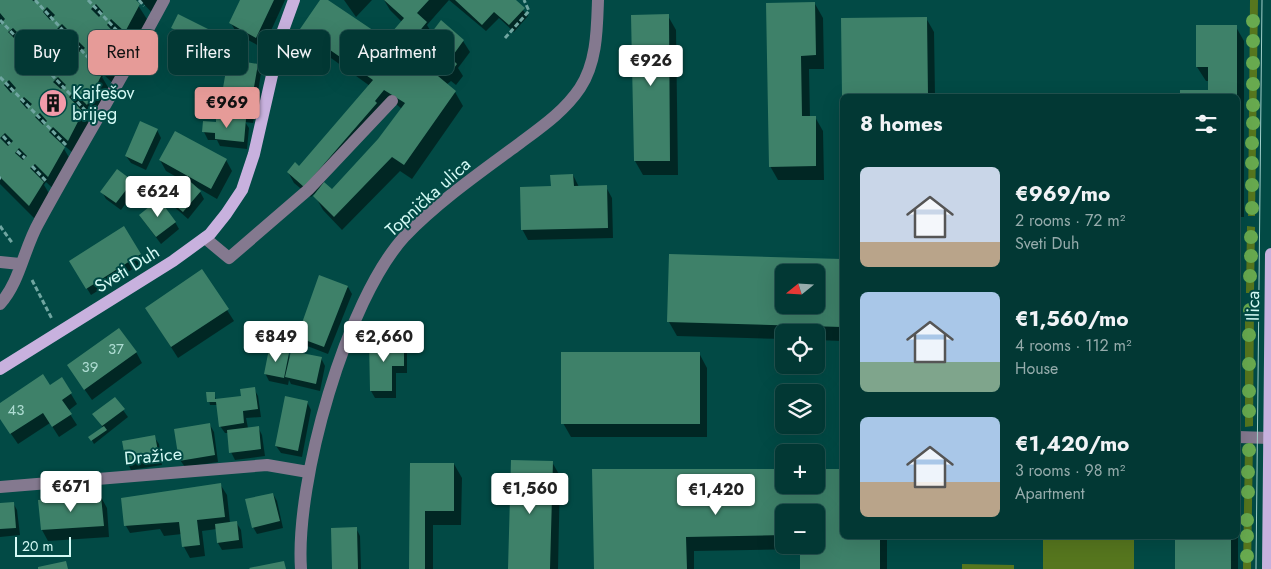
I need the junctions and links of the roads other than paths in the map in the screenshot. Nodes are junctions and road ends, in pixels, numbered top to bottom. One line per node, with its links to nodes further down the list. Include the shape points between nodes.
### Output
1 (164, 0): 8 (street, via 38,224)
2 (294, 0): 5 (main road, Sveti Duh, via 281,36 254,154 242,190)
3 (598, 0): 14 (street, Topnička ulica, via 594,54 581,87 558,114 448,198 406,236 383,263 351,330 329,394)
4 (392, 101): 5 (street, via 309,189 229,258)
5 (205, 238): 11 (main road, Sveti Duh)
6 (1271, 254): 10 (main road, Ilica)
7 (0, 262): 8 (street)
8 (20, 264): 9 (street, via 12,288)
9 (0, 304)
10 (1271, 318): 13 (main road, Ilica)
11 (0, 369)
12 (1240, 437): 13 (street)
13 (1269, 438): 17 (main road, Ilica)
14 (308, 472): 15 (street, Dražice, via 267,465); 16 (street, Topnička ulica, via 299,546)
15 (0, 487)
16 (300, 569)
17 (1268, 569)

